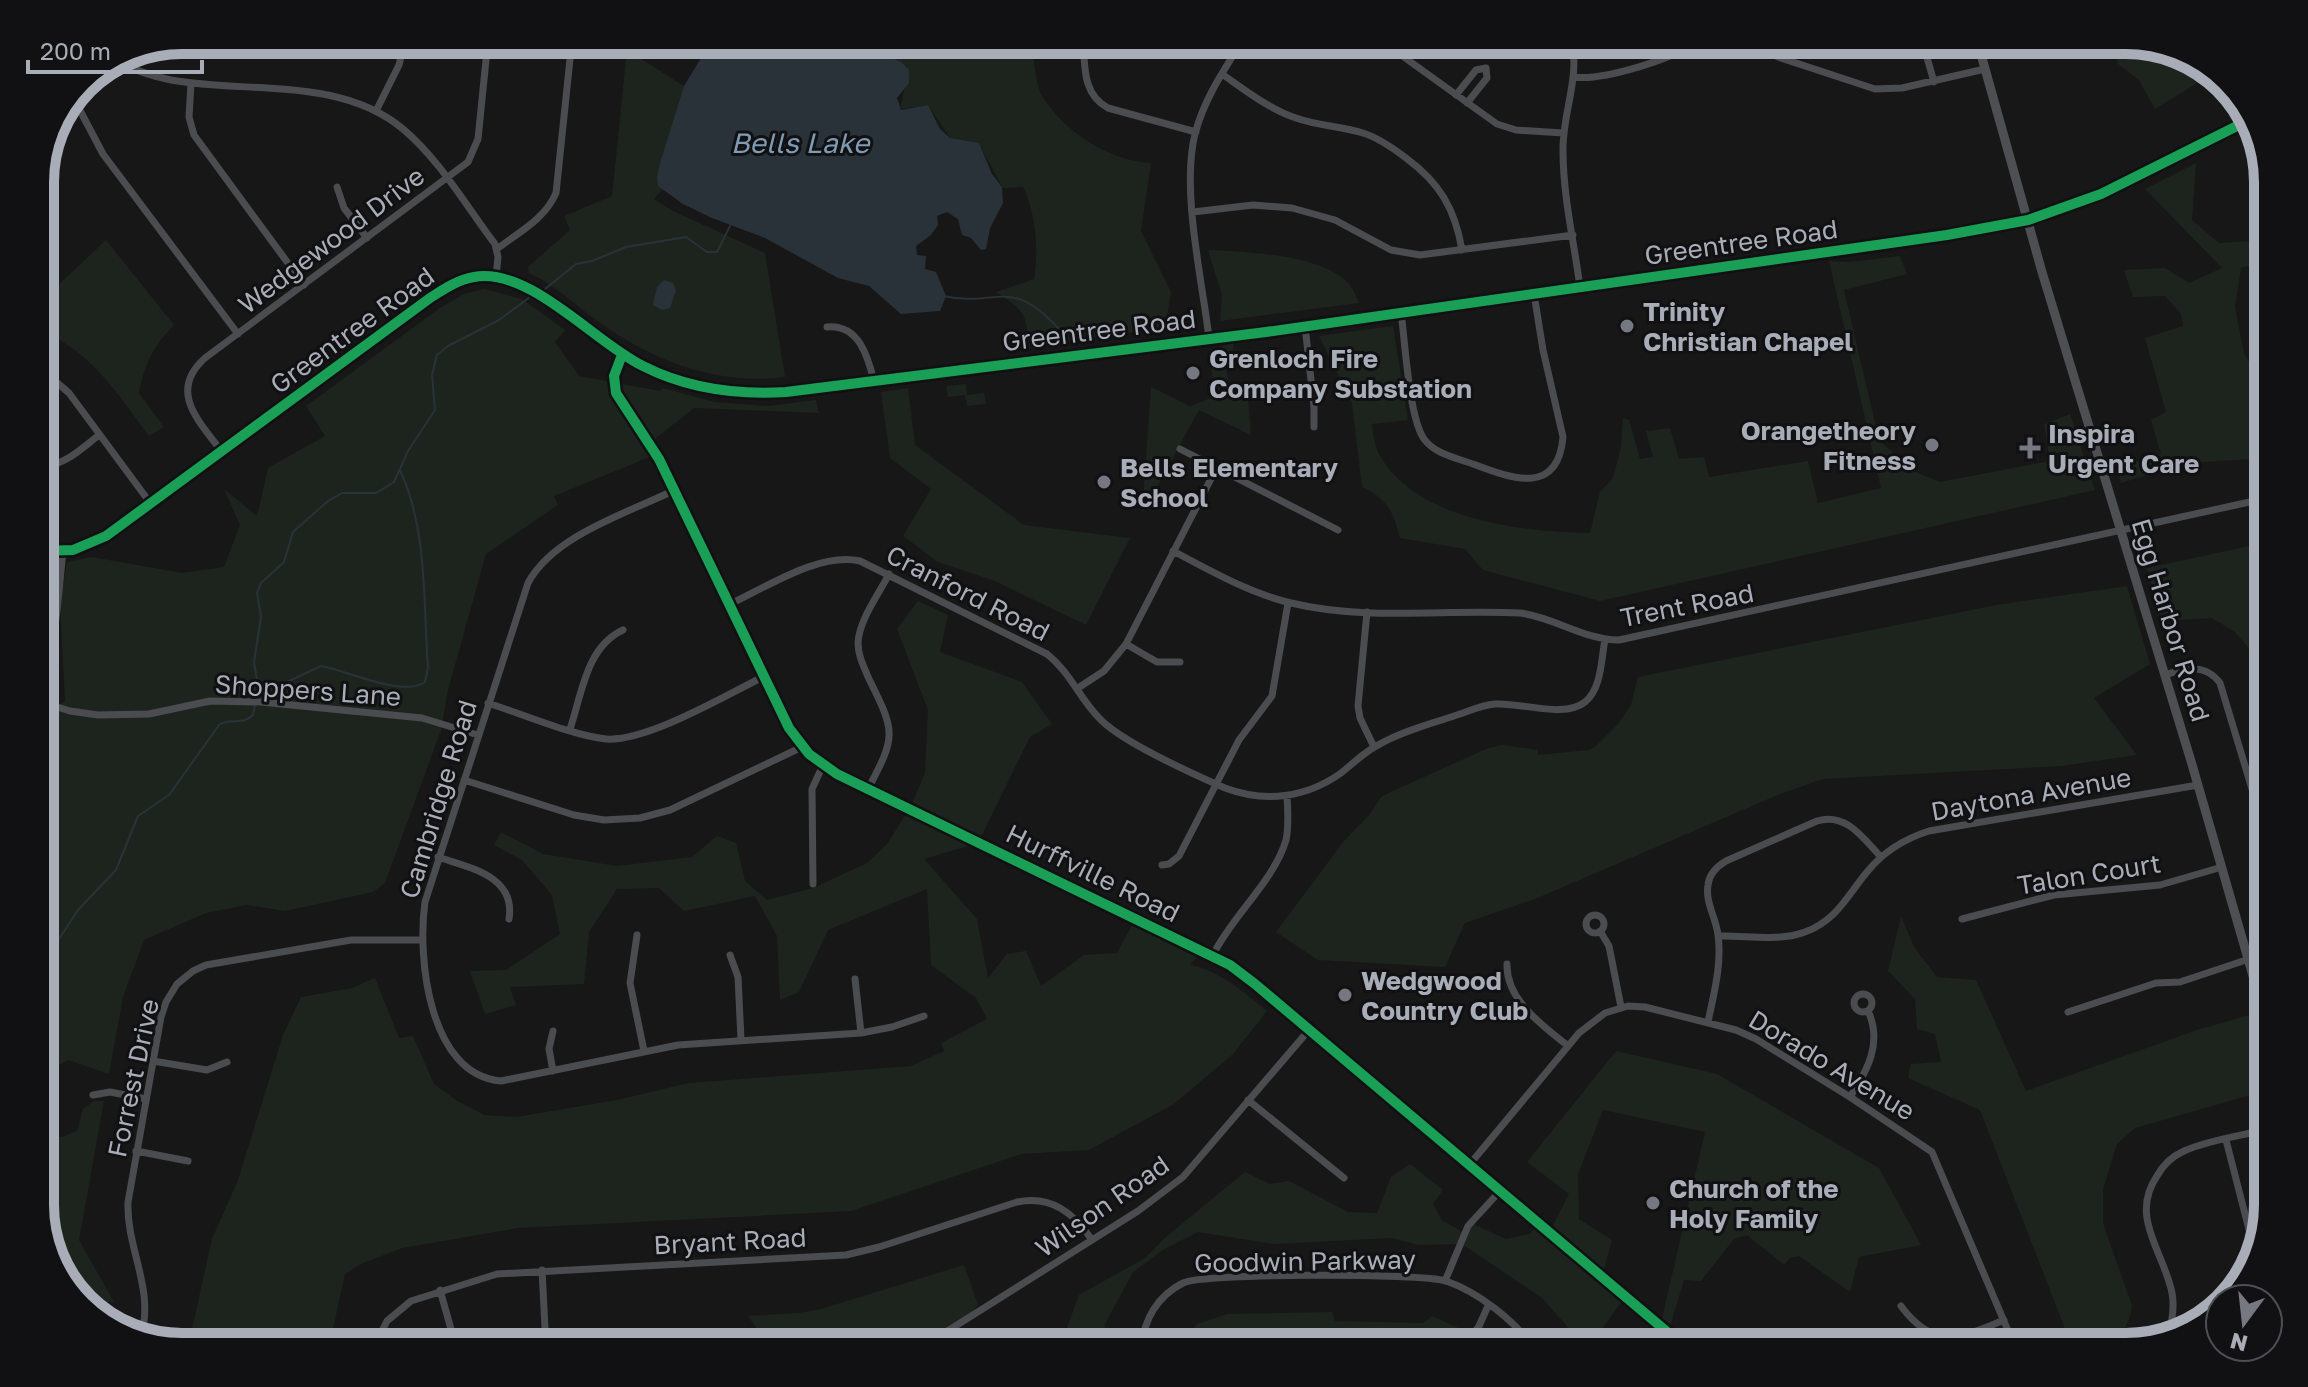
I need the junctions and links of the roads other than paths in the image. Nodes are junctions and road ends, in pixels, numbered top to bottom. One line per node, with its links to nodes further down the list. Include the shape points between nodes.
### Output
1 (402, 54): 21 (street)
2 (487, 54): 25 (street, Wedgewood Drive, via 477,145 468,162)
3 (571, 54): 31 (street, via 556,193 536,220)
4 (1085, 54): 23 (street, via 1095,101)
5 (1234, 54): 14 (street)
6 (1398, 54): 18 (street)
7 (1573, 54): 15 (street)
8 (1675, 54): 15 (street)
9 (1771, 54): 16 (street, via 1868,88)
10 (1926, 54): 16 (street)
11 (1981, 54): 13 (main road, Egg Harbor Road)
12 (129, 66): 17 (street)
13 (1985, 69): 16 (street); 28 (main road, Egg Harbor Road)
14 (1222, 74): 23 (street); 32 (street, via 1284,113 1365,133 1394,149 1442,191 1456,219)
15 (1573, 77): 24 (street)
16 (1934, 82)
17 (191, 83): 21 (street, via 322,94); 34 (street, via 194,135)
18 (1456, 95): 19 (street); 19 (street, via 1476,70 1486,68 1487,78)
19 (1467, 103): 24 (street, via 1502,126)
20 (79, 108): 40 (street, via 103,154)
21 (376, 111): 25 (street, via 413,138)
22 (2240, 125): 28 (street, Greentree Road, via 2111,190)
23 (1196, 132): 27 (street, via 1190,165)
24 (1563, 133): 29 (street)
25 (447, 179): 30 (street, Wedgewood Drive); 31 (street)
26 (337, 187): 30 (street, via 344,208)
27 (1193, 212): 32 (street, via 1284,207 1326,217 1405,254); 41 (street)
28 (2028, 220): 35 (street, Greentree Road); 55 (main road, Egg Harbor Road)
29 (1573, 235): 32 (street); 35 (street)
30 (367, 238): 34 (street, Wedgewood Drive)
31 (497, 249): 33 (street)
32 (1462, 250)
33 (496, 277): 42 (street, Greentree Road, via 534,291); 48 (street, Greentree Road, via 472,277 447,287)
34 (304, 285): 40 (street, Wedgewood Drive)
35 (1580, 287): 36 (street, Greentree Road)
36 (1534, 294): 37 (street, Greentree Road); 37 (street, via 1563,437 1555,464 1526,480 1441,453 1422,437)
37 (1401, 312): 38 (street, Greentree Road)
38 (1305, 326): 41 (street, Greentree Road); 45 (street)
39 (827, 327): 44 (street, via 845,330 863,346)
40 (238, 334): 48 (street, Wedgewood Drive, via 201,362 188,384 191,409)
41 (1209, 338): 44 (street, Greentree Road)
42 (622, 355): 44 (street, Greentree Road, via 666,376 720,391 786,392); 51 (street, Hurffville Road, via 614,376 616,393)
43 (54, 379): 46 (street)
44 (874, 381)
45 (1314, 427)
46 (99, 435): 49 (street); 53 (street)
47 (1180, 449): 50 (street)
48 (222, 452): 53 (street, Greentree Road)
49 (54, 463)
50 (1216, 469): 54 (street); 56 (street)
51 (675, 490): 61 (street, Hurffville Road); 71 (street, Cambridge Road, via 569,541 537,566)
52 (2254, 501): 55 (street, Trent Road)
53 (151, 504): 58 (street, Greentree Road, via 101,539)
54 (1338, 530)
55 (2121, 532): 65 (street, Trent Road, via 1637,638); 68 (main road, Egg Harbor Road)
56 (1173, 551): 60 (street, Trent Road); 66 (street)
57 (54, 552): 58 (street, Greentree Road)
58 (63, 552): 63 (street)
59 (889, 574): 61 (street, Cranford Road, via 860,561 834,559); 70 (street, Cranford Road, via 1038,649); 81 (street, via 858,641 891,731 888,751)
60 (1288, 603): 62 (street, Trent Road); 79 (street, via 1275,690)
61 (730, 604): 69 (street, Hurffville Road)
62 (1367, 612): 65 (street, Trent Road, via 1528,614); 76 (street, via 1358,706)
63 (54, 626)
64 (623, 630): 73 (street, via 606,639 593,658)
65 (1605, 640): 76 (street, Cranford Road, via 1597,685 1587,701 1575,707 1489,705)
66 (1126, 644): 67 (street, via 1157,662); 70 (street, via 1104,671)
67 (1180, 662)
68 (2165, 675): 80 (main road, Egg Harbor Road); 83 (street, via 2198,669 2220,683)
69 (765, 676): 73 (street, via 632,737 604,739); 75 (street, Hurffville Road)
70 (1078, 688): 79 (street, Cranford Road, via 1116,732)
71 (488, 703): 73 (street); 74 (street, Cambridge Road)
72 (54, 706): 74 (street, Shoppers Lane, via 110,715 149,714 210,701 257,702 422,718)
73 (570, 729)
74 (478, 735): 78 (street, Cambridge Road)
75 (802, 747): 77 (street, Hurffville Road); 78 (street, via 670,810 640,818 574,815)
76 (1374, 747): 82 (street, Cranford Road, via 1331,779)
77 (823, 765): 81 (street, Hurffville Road); 88 (street, via 812,789)
78 (464, 780): 84 (street, Cambridge Road)
79 (1216, 784): 82 (street, Cranford Road, via 1250,796); 86 (street, via 1179,856)
80 (2198, 785): 85 (street, Daytona Avenue, via 1929,831); 87 (main road, Egg Harbor Road)
81 (868, 789): 96 (street, Hurffville Road)
82 (1287, 796): 96 (street, via 1282,851)
83 (2254, 796)
84 (438, 857): 89 (street, via 495,880 509,900); 94 (street, Cambridge Road)
85 (1881, 857): 93 (street, Daytona Avenue, via 1844,906 1811,930 1777,937); 93 (street, via 1851,826 1829,818 1726,861 1713,872 1707,888)
86 (1162, 865)
87 (2222, 867): 90 (street, Talon Court, via 2160,885 2054,895); 97 (main road, Egg Harbor Road)
88 (813, 884)
89 (509, 919)
90 (1962, 919)
91 (1600, 931): 101 (street, via 1609,946)
92 (637, 935): 111 (street, via 630,983)
93 (1718, 936): 105 (street)
94 (421, 940): 112 (street, Forrest Drive, via 351,940 199,967 181,980 166,1002); 114 (street, Cambridge Road, via 436,1017 461,1064 493,1081)
95 (730, 955): 109 (street, via 738,977)
96 (1213, 955): 106 (street, Hurffville Road)
97 (2249, 959): 99 (main road, Egg Harbor Road); 103 (street)
98 (1507, 964): 110 (street, via 1516,995)
99 (2254, 977)
100 (855, 979): 108 (street)
101 (1621, 1007): 105 (street, Dorado Avenue, via 1645,1007); 110 (street, via 1594,1019)
102 (1868, 1011): 116 (street, via 1875,1032 1872,1054)
103 (2068, 1012)
104 (924, 1016): 108 (street, Cambridge Road)
105 (1708, 1022): 116 (street, Dorado Avenue, via 1747,1034)
106 (1309, 1030): 118 (street, Wilson Road); 123 (street, Hurffville Road)
107 (553, 1031): 114 (street)
108 (861, 1033): 109 (street, Cambridge Road)
109 (741, 1039): 111 (street, Cambridge Road)
110 (1568, 1046): 123 (street)
111 (644, 1051): 114 (street, Cambridge Road)
112 (153, 1061): 113 (street, via 207,1070); 117 (street, Forrest Drive)
113 (227, 1062)
114 (553, 1071)
115 (93, 1095): 117 (street, via 110,1092)
116 (1850, 1097): 133 (street, Dorado Avenue, via 1935,1155)
117 (146, 1099): 121 (street, Forrest Drive)
118 (1248, 1100): 124 (street); 127 (street, Wilson Road, via 1183,1177)
119 (2254, 1133): 120 (street)
120 (2226, 1140): 126 (street); 134 (street, via 2179,1153 2149,1192 2145,1210 2172,1296)
121 (136, 1151): 122 (street); 136 (street, Forrest Drive, via 127,1209 145,1295)
122 (188, 1161)
123 (1470, 1164): 125 (street, Hurffville Road)
124 (1344, 1178)
125 (1500, 1191): 129 (street, via 1468,1226); 135 (street, Hurffville Road)
126 (2250, 1235)
127 (1092, 1240): 128 (street, Bryant Road, via 1063,1208 1033,1200 846,1255); 140 (street, Wilson Road)
128 (542, 1270): 130 (street, Bryant Road, via 497,1274); 139 (street)
129 (1445, 1281): 131 (street, Goodwin Parkway); 141 (street, Goodwin Parkway, via 1191,1279 1154,1307)
130 (440, 1290): 137 (street, Bryant Road, via 397,1310); 138 (street)
131 (1488, 1306): 142 (street); 143 (street, Goodwin Parkway)
132 (1901, 1306): 146 (street, via 1916,1323)
133 (2004, 1320): 147 (street); 148 (street, Dorado Avenue)
134 (2171, 1324)
135 (1660, 1326): 144 (street); 145 (street, Hurffville Road)
136 (143, 1327)
137 (380, 1333)
138 (452, 1333)
139 (545, 1333)
140 (944, 1333)
141 (1145, 1333)
142 (1474, 1333)
143 (1522, 1333)
144 (1654, 1333)
145 (1668, 1333)
146 (1937, 1333)
147 (1971, 1333)
148 (2009, 1333)

